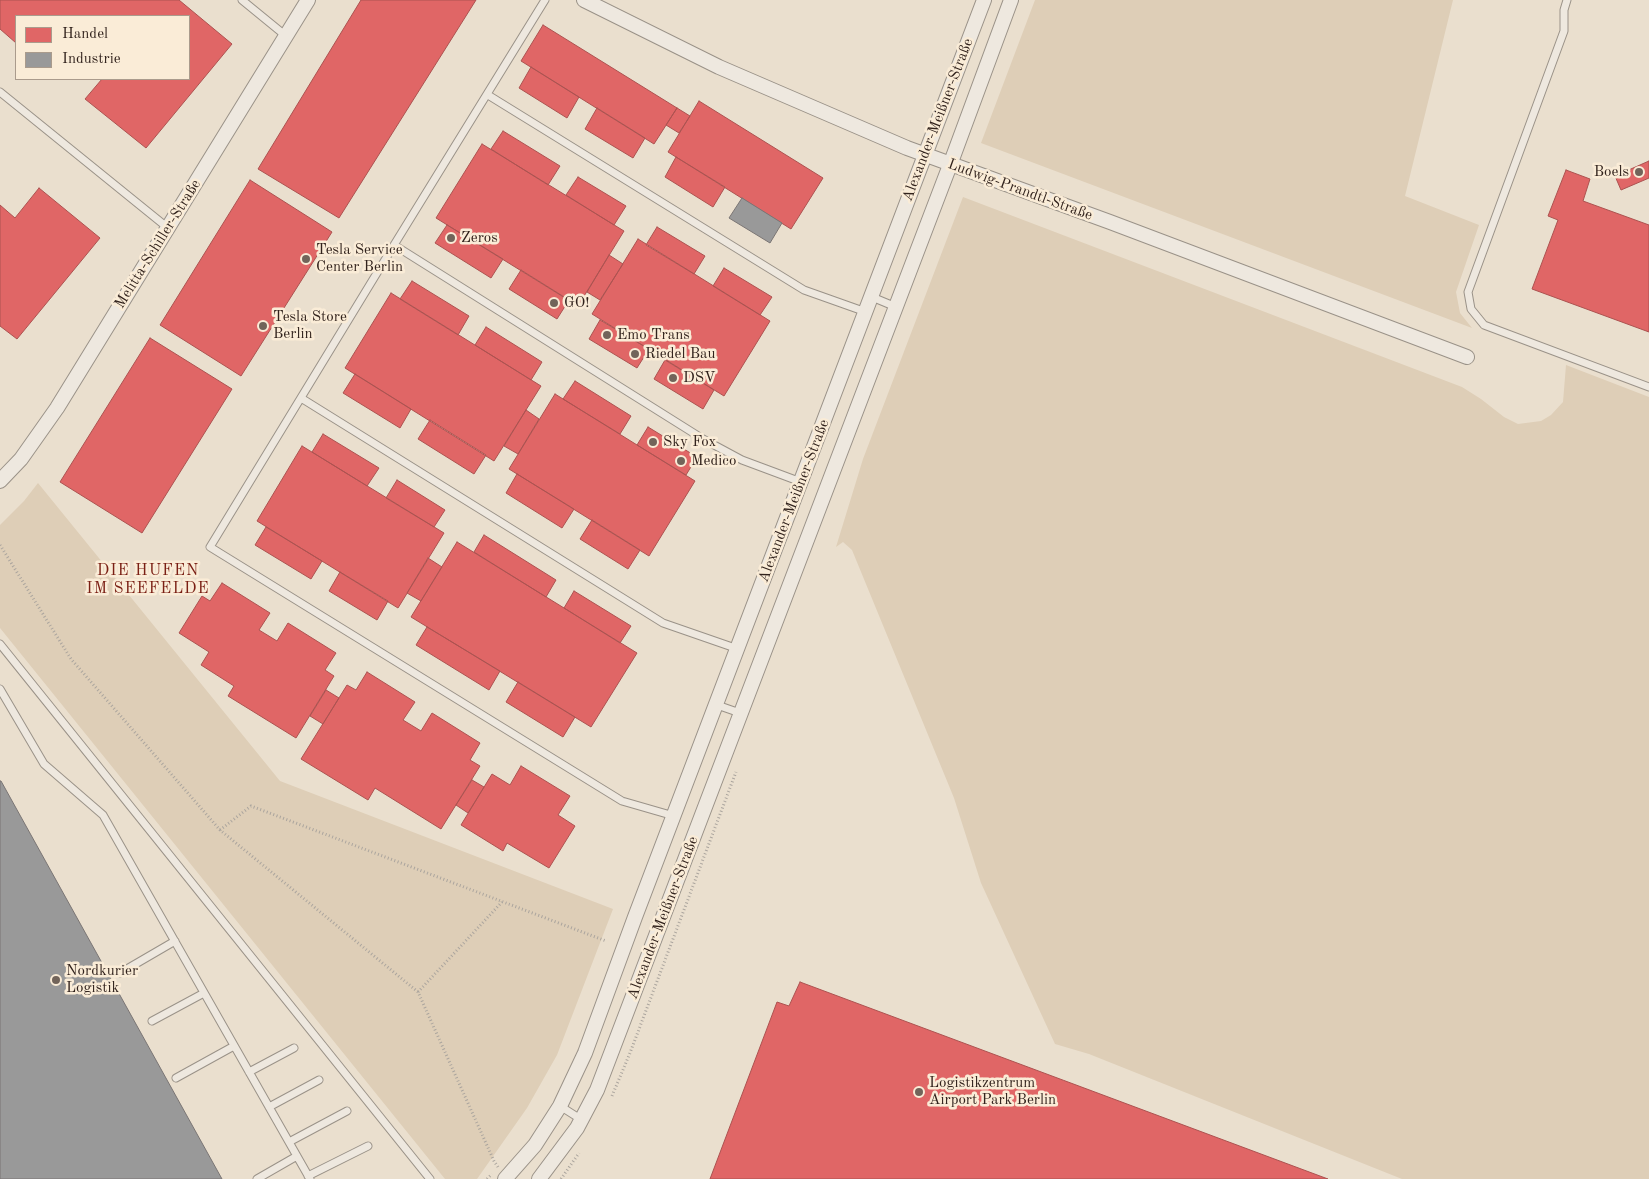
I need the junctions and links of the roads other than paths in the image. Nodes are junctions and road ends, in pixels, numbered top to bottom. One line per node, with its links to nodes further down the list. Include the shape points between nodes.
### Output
1 (242, 0): 8 (lane)
2 (308, 0): 8 (street, Melitta-Schiller-Straße)
3 (545, 0): 10 (lane)
4 (584, 0): 11 (street, Ludwig-Prandtl-Straße, via 719,67)
5 (984, 0): 11 (street, Alexander-Meißner-Straße)
6 (1011, 0): 12 (street, Alexander-Meißner-Straße)
7 (1567, 0): 19 (lane, via 1564,31 1468,292 1471,309 1484,324)
8 (286, 36): 13 (street, Melitta-Schiller-Straße)
9 (0, 92): 13 (lane)
10 (488, 95): 14 (lane); 17 (lane, via 804,290)
11 (925, 156): 12 (street, Ludwig-Prandtl-Straße); 15 (street, Alexander-Meißner-Straße)
12 (950, 165): 16 (street, Alexander-Meißner-Straße); 18 (street, Ludwig-Prandtl-Straße)
13 (168, 228): 21 (street, Melitta-Schiller-Straße, via 57,408 21,459)
14 (394, 245): 20 (lane); 22 (lane, via 703,439 742,460)
15 (872, 297): 16 (lane); 17 (street, Alexander-Meißner-Straße)
16 (896, 307): 27 (street, Alexander-Meißner-Straße)
17 (866, 312): 22 (street, Alexander-Meißner-Straße)
18 (1467, 357)
19 (1649, 387)
20 (301, 398): 24 (lane, via 664,623); 28 (lane, via 210,547 622,801)
21 (0, 482)
22 (801, 482): 24 (street, Alexander-Meißner-Straße)
23 (0, 644): 48 (lane)
24 (738, 649): 26 (street, Alexander-Meißner-Straße)
25 (0, 689): 29 (lane, via 44,764 103,815)
26 (717, 704): 27 (lane); 28 (street, Alexander-Meißner-Straße)
27 (740, 713): 41 (street, Alexander-Meißner-Straße, via 600,1081)
28 (674, 816): 38 (street, Alexander-Meißner-Straße, via 585,1053)
29 (175, 942): 30 (lane); 31 (lane)
30 (120, 972)
31 (204, 993): 32 (lane); 33 (lane)
32 (152, 1022)
33 (234, 1046): 35 (lane); 36 (lane)
34 (294, 1048): 35 (lane)
35 (249, 1072): 39 (lane)
36 (176, 1078)
37 (319, 1080): 39 (lane)
38 (560, 1106): 41 (lane); 46 (street, Alexander-Meißner-Straße, via 535,1145)
39 (269, 1107): 42 (lane)
40 (347, 1111): 42 (lane)
41 (582, 1120): 49 (street, Alexander-Meißner-Straße)
42 (289, 1142): 44 (lane)
43 (368, 1146): 45 (lane)
44 (297, 1156): 45 (lane); 47 (lane)
45 (309, 1178)
46 (506, 1178)
47 (257, 1179)
48 (430, 1179)
49 (539, 1179)

